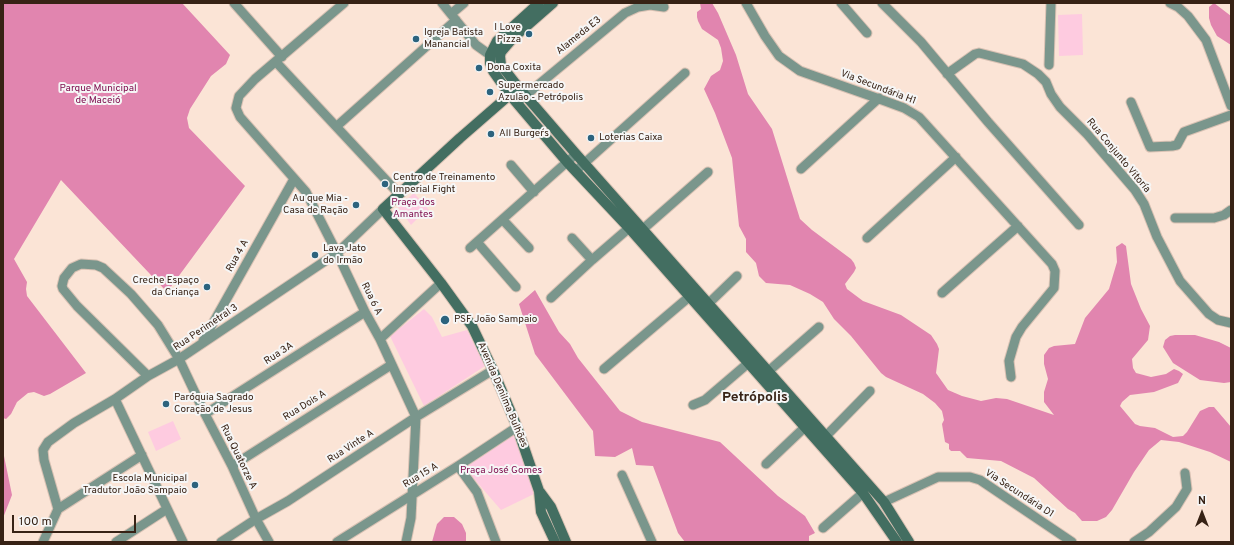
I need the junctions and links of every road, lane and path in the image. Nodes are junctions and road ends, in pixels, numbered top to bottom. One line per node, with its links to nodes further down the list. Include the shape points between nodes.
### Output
1 (234, 3): 16 (street)
2 (344, 3): 16 (street, Rua 6 A)
3 (442, 3): 13 (street)
4 (464, 3): 13 (street)
5 (539, 3): 15 (street, via 497,41)
6 (553, 3): 15 (street)
7 (746, 3): 21 (street, Via Secundária H1, via 779,56 800,71)
8 (841, 3): 14 (street)
9 (882, 3): 19 (street, via 921,42)
10 (1051, 3): 17 (street)
11 (1170, 3): 24 (street, via 1188,16 1206,40)
12 (664, 7): 20 (street, Alameda E3, via 638,7 625,13)
13 (454, 17): 15 (street, via 476,45); 26 (street)
14 (867, 33)
15 (495, 56): 20 (street); 22 (street, via 490,62 493,71)
16 (279, 59): 26 (street); 35 (street, Rua 6 A, via 239,96 236,108 240,117)
17 (1049, 65)
18 (685, 73): 30 (street)
19 (948, 74): 42 (street); 59 (street, Rua Conjunto Vitoría, via 979,53 1024,64 1038,74 1046,82 1060,107 1135,190 1180,281 1209,314 1218,320)
20 (522, 91): 22 (street); 27 (street)
21 (879, 98): 28 (street, Via Secundária H1, via 919,117); 32 (street)
22 (513, 99): 29 (street); 37 (street)
23 (1131, 102): 25 (street, via 1150,147 1177,145 1184,132)
24 (1231, 106)
25 (1231, 115)
26 (337, 126): 37 (street)
27 (576, 154): 29 (street); 30 (street)
28 (956, 157): 43 (street, Via Secundária H1); 47 (street)
29 (567, 162): 33 (street); 36 (street)
30 (585, 163): 33 (street); 45 (street)
31 (511, 165): 36 (street)
32 (801, 169)
33 (576, 171): 44 (street)
34 (708, 172): 45 (street)
35 (294, 179): 49 (street, Rua 6 A, via 306,192); 62 (street, Rua 4 A)
36 (534, 192): 41 (street)
37 (399, 194): 38 (street)
38 (383, 209): 49 (street, Rua Perimetral 3); 52 (street, Avenida Denilma Bulhões)
39 (1231, 210): 40 (street, via 1214,218)
40 (1175, 218)
41 (503, 220): 48 (street); 53 (street, via 473,245)
42 (1079, 225)
43 (1018, 226): 54 (street); 71 (street, Via Secundária H1, via 1048,258 1055,271 1054,288 1016,337 1009,361)
44 (629, 228): 50 (street); 55 (street)
45 (643, 228): 57 (street)
46 (572, 238): 50 (street)
47 (867, 238)
48 (529, 248)
49 (337, 253): 58 (street, Rua 6 A); 62 (street, Rua Perimetral 3)
50 (592, 260): 56 (street)
51 (737, 276): 57 (street)
52 (441, 283): 61 (street); 68 (street, Avenida Denilma Bulhões, via 472,326)
53 (516, 287)
54 (942, 293)
55 (689, 297): 65 (street); 67 (street)
56 (551, 298)
57 (709, 303): 63 (street)
58 (365, 312): 61 (street, Rua 6 A); 76 (street, Rua 3A)
59 (1231, 323)
60 (819, 327): 69 (street)
61 (380, 339): 66 (street, Rua 6 A)
62 (202, 344): 64 (street, Rua Perimetral 3)
63 (755, 356): 65 (street); 69 (street)
64 (179, 359): 70 (street, Rua Perimetral 3); 70 (street, Rua Quatorze A, via 158,325 103,268 81,264 72,268 64,278 62,286 67,294); 76 (street, Rua Quatorze A)
65 (747, 363): 72 (street); 75 (street, via 705,400)
66 (391, 365): 77 (street, Rua 6 A); 83 (street, Rua Dois A)
67 (604, 369)
68 (493, 370): 77 (street, Rua Vinte A); 78 (street, Avenida Denilma Bulhões)
69 (769, 371): 72 (street); 80 (street)
70 (148, 376): 74 (street, Rua Perimetral 3)
71 (1011, 377)
72 (760, 378): 79 (street)
73 (870, 391): 80 (street)
74 (115, 399): 81 (street); 91 (street, Rua Perimetral 3, via 74,423 48,442 43,450)
75 (694, 405)
76 (205, 414): 83 (street, Rua Quatorze A)
77 (416, 417): 88 (street, Rua 6 A); 93 (street, Rua Vinte A, via 288,501)
78 (517, 427): 84 (street, Rua 15 A); 87 (street, Avenida Denilma Bulhões)
79 (805, 427): 82 (street); 89 (street)
80 (826, 436): 90 (street)
81 (142, 455): 91 (street); 92 (street)
82 (766, 464)
83 (232, 466): 93 (street, Rua Quatorze A)
84 (458, 466): 88 (street, Rua 15 A); 103 (street, via 477,492)
85 (1185, 473): 110 (street, via 1187,489 1176,507)
86 (622, 475): 95 (street)
87 (539, 491): 104 (street, Avenida Denilma Bulhões, via 541,512); 105 (street, Avenida Denilma Bulhões, via 551,507)
88 (412, 494): 96 (street, Rua 15 A); 102 (street, Rua 6 A)
89 (863, 494): 94 (street); 107 (street)
90 (884, 502): 108 (street); 109 (street, Via Secundária D1, via 938,477 970,477 980,480)
91 (58, 509): 97 (street)
92 (167, 509): 98 (street); 99 (street)
93 (256, 519): 100 (street, Rua Vinte A); 101 (street, Rua Quatorze A)
94 (823, 528)
95 (651, 540): 106 (street)
96 (339, 541)
97 (43, 542)
98 (116, 542)
99 (183, 542)
100 (221, 542)
101 (268, 542)
102 (406, 542)
103 (496, 542)
104 (555, 542)
105 (566, 542)
106 (642, 542)
107 (897, 542)
108 (909, 542)
109 (1072, 542)
110 (1134, 542)

